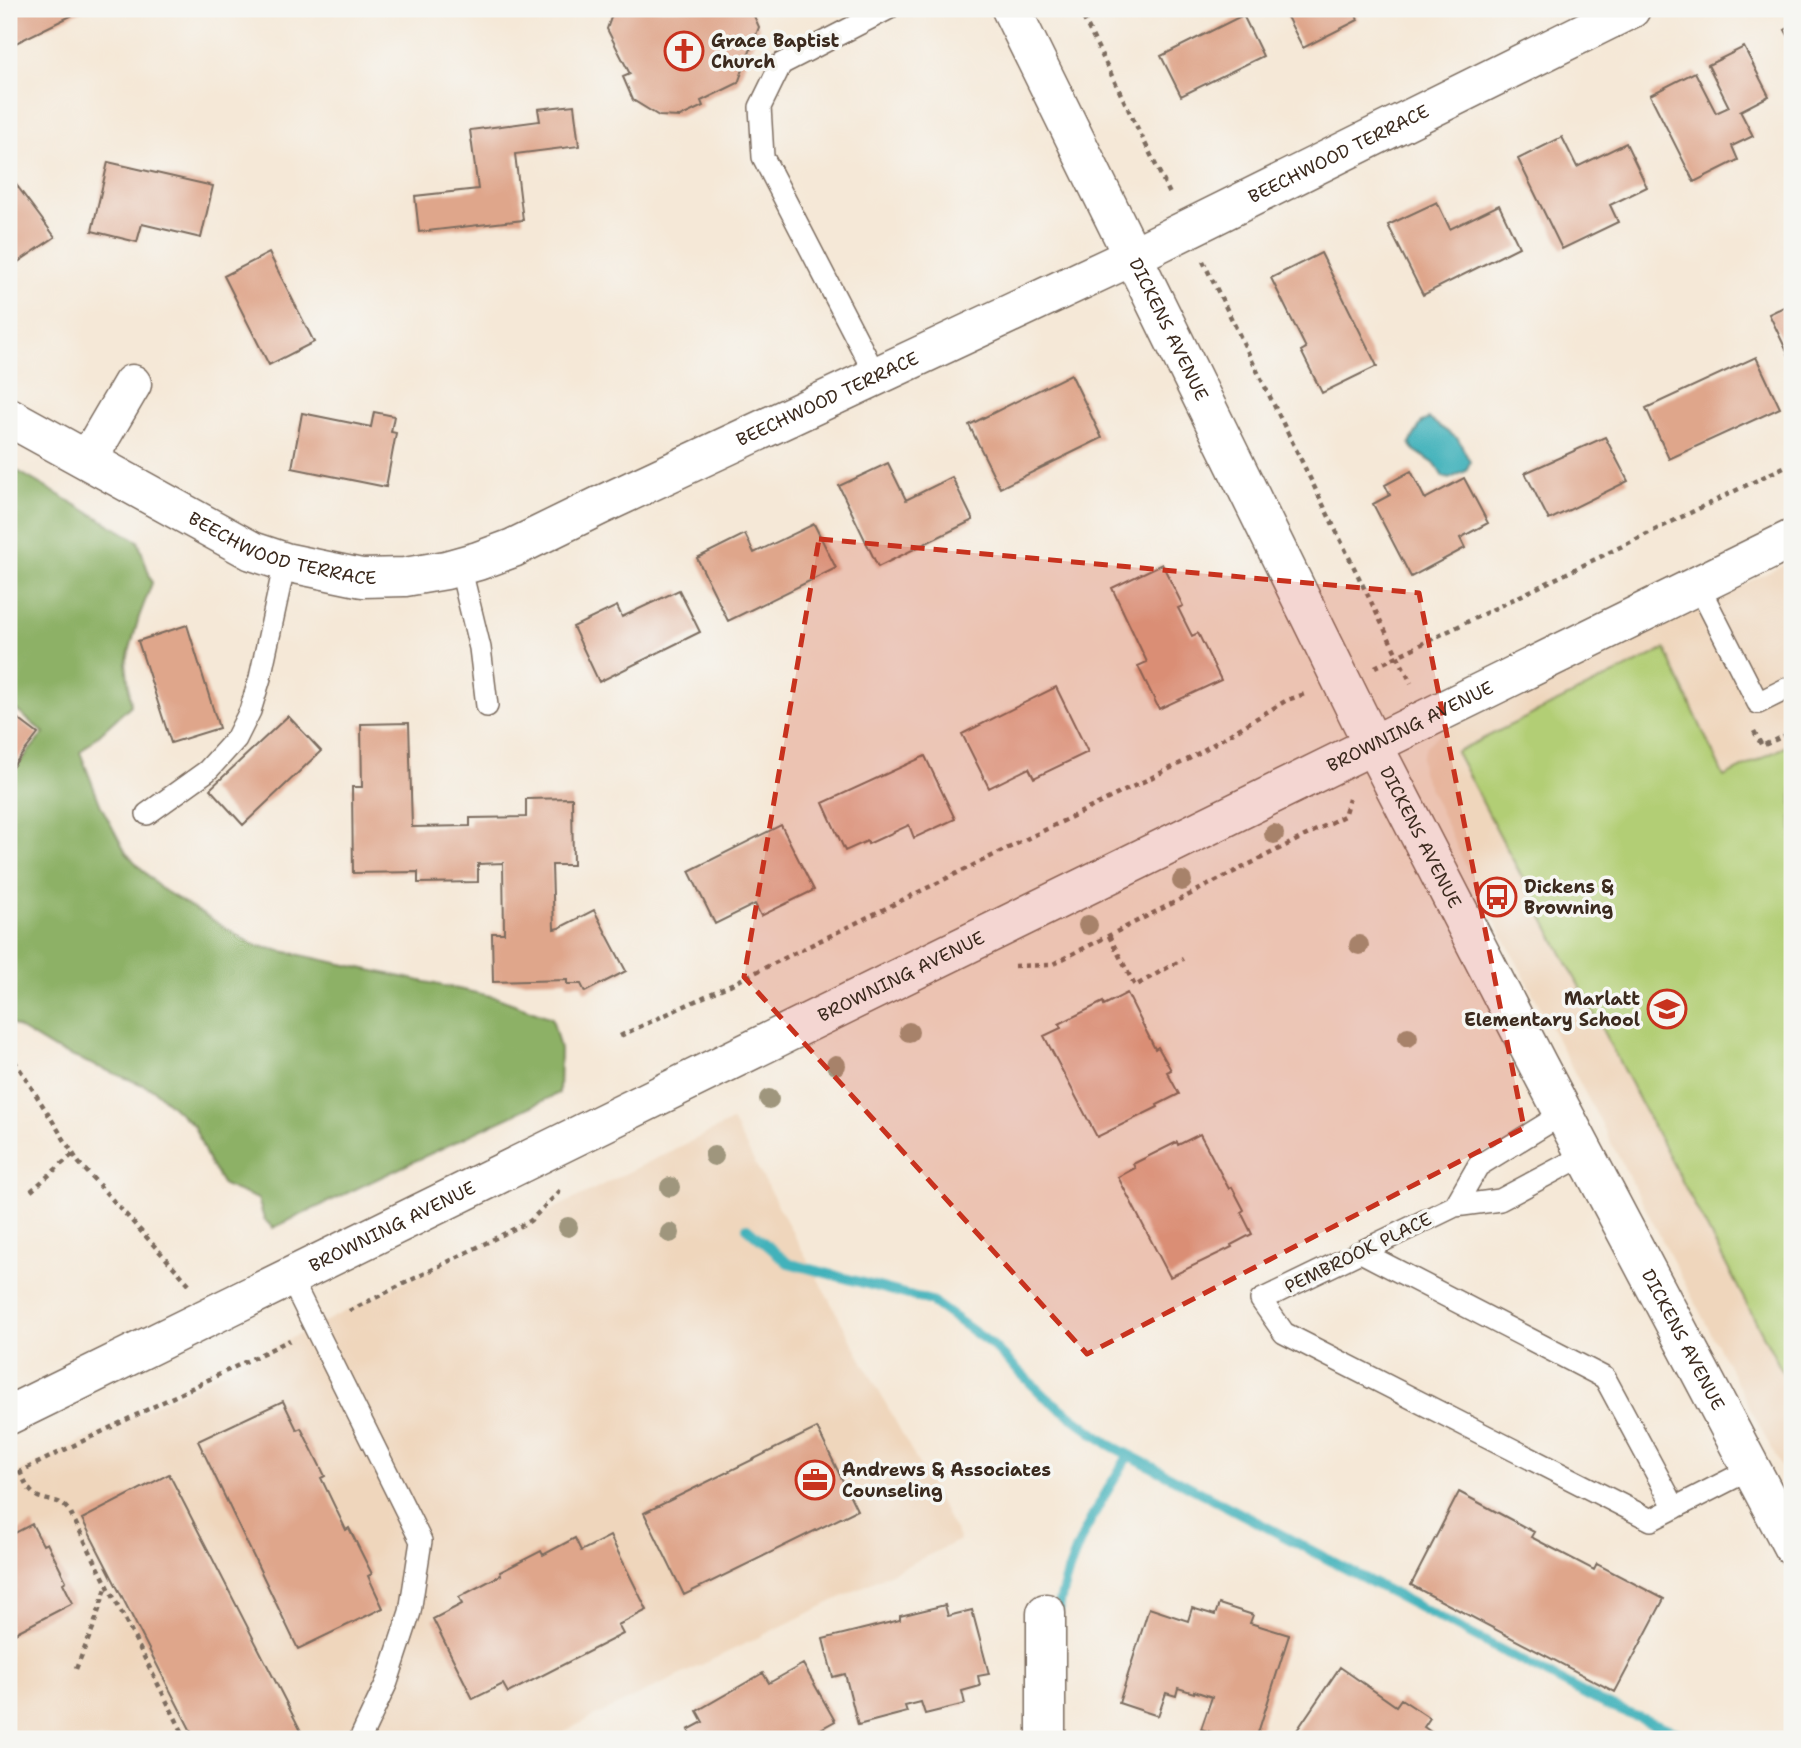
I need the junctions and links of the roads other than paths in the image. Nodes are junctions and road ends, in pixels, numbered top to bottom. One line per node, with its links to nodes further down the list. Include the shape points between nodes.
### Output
1 (888, 9): 5 (lane, via 781,64 760,107 763,157)
2 (1011, 9): 4 (street, DICKENS AVENUE)
3 (1631, 9): 4 (street, BEECHWOOD TERRACE)
4 (1133, 256): 5 (street, BEECHWOOD TERRACE); 15 (street, DICKENS AVENUE)
5 (876, 376): 11 (street, BEECHWOOD TERRACE, via 513,548)
6 (132, 384): 8 (street)
7 (9, 417): 8 (street, BEECHWOOD TERRACE)
8 (88, 459): 10 (street, BEECHWOOD TERRACE, via 251,551)
9 (1792, 539): 12 (street, BROWNING AVENUE)
10 (285, 562): 11 (street, BEECHWOOD TERRACE, via 362,578 405,577); 16 (lane, via 260,678 236,738 207,771)
11 (460, 566): 14 (lane, via 480,648)
12 (1698, 585): 13 (lane, via 1758,703); 15 (street, BROWNING AVENUE, via 1428,718)
13 (1792, 686)
14 (487, 706)
15 (1380, 759): 17 (street, DICKENS AVENUE); 21 (street, BROWNING AVENUE)
16 (147, 814)
17 (1564, 1113): 18 (street, DICKENS AVENUE); 19 (lane, via 1478,1166)
18 (1586, 1154): 19 (lane, PEMBROOK PLACE, via 1500,1199); 23 (street, DICKENS AVENUE)
19 (1455, 1206): 20 (lane, PEMBROOK PLACE)
20 (1361, 1252): 24 (lane, via 1605,1378); 24 (lane, PEMBROOK PLACE, via 1261,1300 1284,1333 1651,1520)
21 (290, 1277): 22 (street, BROWNING AVENUE); 27 (lane, via 421,1541 410,1612 387,1682)
22 (9, 1415)
23 (1751, 1469): 24 (lane); 25 (street, DICKENS AVENUE)
24 (1675, 1508)
25 (1792, 1546)
26 (1046, 1612): 28 (street)
27 (360, 1739)
28 (1046, 1739)

